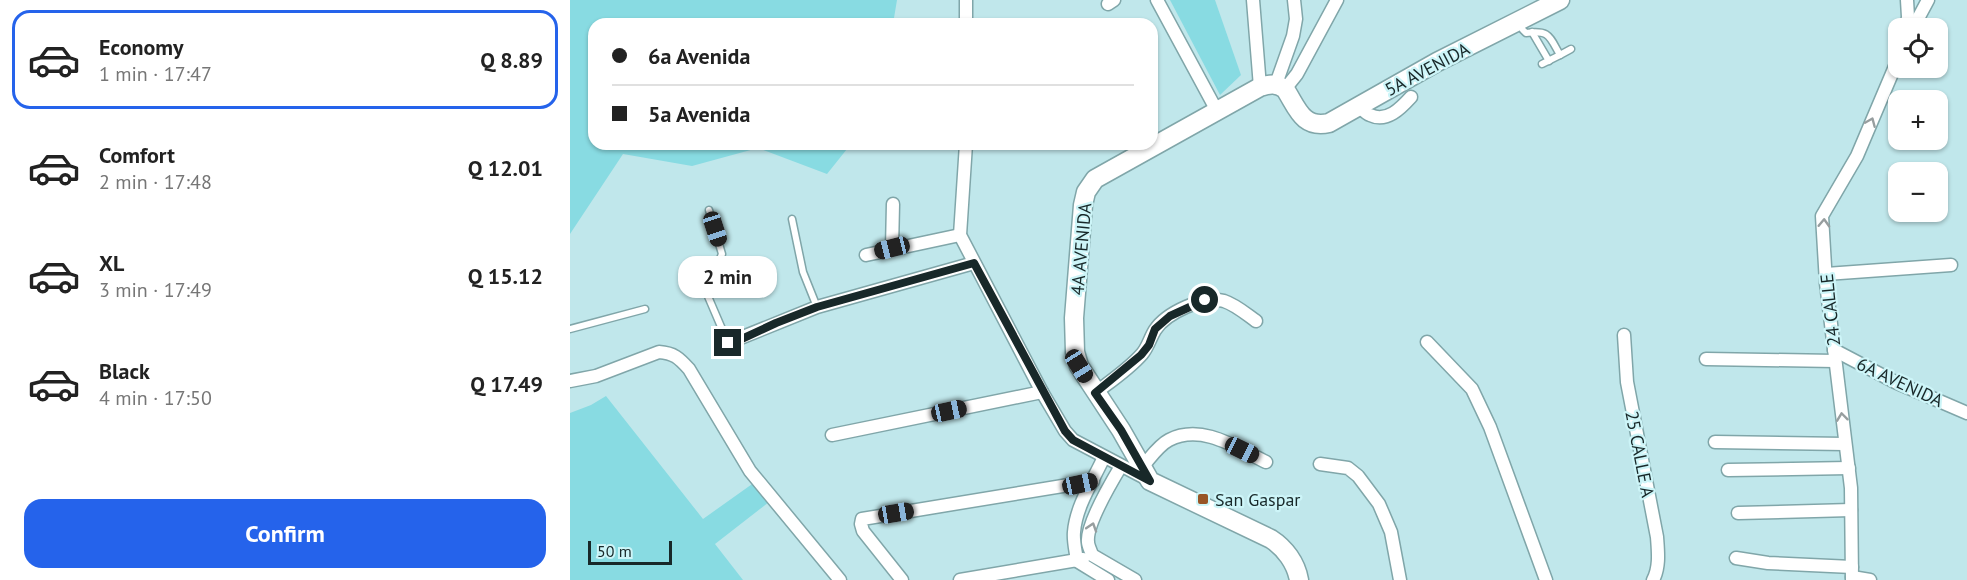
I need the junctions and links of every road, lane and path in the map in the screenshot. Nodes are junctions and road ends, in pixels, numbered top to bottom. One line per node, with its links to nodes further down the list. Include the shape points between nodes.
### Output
1 (966, 0): 9 (street)
2 (1157, 0): 21 (street)
3 (1253, 0): 18 (street)
4 (1294, 0): 18 (street, via 1293,36)
5 (1337, 0): 18 (street, 4A AVENIDA, via 1297,74)
6 (1560, 0): 12 (street, 5A AVENIDA)
7 (1907, 0): 10 (street)
8 (1928, 0): 11 (street)
9 (966, 18)
10 (1908, 18)
11 (1918, 18)
12 (1525, 27): 14 (lane, via 1548,35); 15 (lane); 20 (street, 5A AVENIDA, via 1437,62)
13 (1571, 49): 14 (lane)
14 (1560, 54): 15 (lane)
15 (1549, 60): 16 (lane)
16 (1542, 64)
17 (1890, 78): 33 (street, 24 CALLE, one-way to 17, via 1822,216 1857,156)
18 (1274, 86): 20 (street, 5A AVENIDA, via 1306,121 1318,125); 21 (street, 4A AVENIDA)
19 (1411, 97): 20 (street, via 1400,110 1383,118 1370,116)
20 (1359, 106)
21 (1217, 111): 22 (street, 4A AVENIDA)
22 (1158, 144)
23 (966, 150): 28 (street)
24 (1147, 150): 45 (street, 4A AVENIDA, via 1095,179 1083,205 1074,340 1079,366)
25 (893, 204): 29 (street)
26 (709, 210): 40 (lane, via 722,254 707,294)
27 (792, 219): 34 (lane, via 803,272)
28 (960, 235): 29 (street); 31 (street)
29 (892, 248): 30 (street)
30 (866, 255)
31 (974, 263): 34 (street); 44 (street)
32 (1951, 265): 33 (street)
33 (1826, 274): 41 (street, 24 CALLE)
34 (817, 307): 40 (street)
35 (645, 309): 37 (lane)
36 (1256, 321): 45 (street, via 1223,300 1205,300 1185,308 1155,329 1141,355)
37 (570, 329)
38 (1624, 335): 64 (street, 25 CALLE A, via 1627,382 1657,537)
39 (1427, 342): 72 (street, via 1472,389 1490,427)
40 (728, 343)
41 (1834, 355): 42 (street); 46 (street, 6A AVENIDA); 49 (street, 24 CALLE, one-way to 41)
42 (1706, 359)
43 (570, 381): 65 (street, via 596,376 659,352 679,357 750,471)
44 (1042, 392): 47 (street); 50 (street, via 1073,440)
45 (1095, 393): 56 (street, 4A AVENIDA)
46 (1967, 413)
47 (832, 435)
48 (1714, 442): 49 (street)
49 (1845, 444): 54 (street, 24 CALLE)
50 (1104, 457): 53 (street); 57 (street)
51 (1266, 462): 56 (street, via 1204,434 1185,435 1169,440)
52 (1320, 464): 71 (street, via 1348,468 1379,504 1391,531)
53 (1121, 466): 56 (street); 60 (street, one-way to 53, via 1089,532)
54 (1849, 468): 55 (street); 58 (street, 24 CALLE)
55 (1728, 470)
56 (1146, 473): 70 (street, via 1281,546 1295,567)
57 (1093, 481): 62 (street, via 1075,524); 66 (street, via 862,519 862,531)
58 (1851, 510): 59 (street); 63 (street, 24 CALLE)
59 (1738, 513)
60 (1092, 555): 62 (street); 69 (street)
61 (1736, 558): 63 (street)
62 (1077, 561): 67 (street); 68 (street)
63 (1852, 575): 73 (street)
64 (1655, 577)
65 (840, 580)
66 (902, 580)
67 (960, 580)
68 (1108, 580)
69 (1135, 580)
70 (1298, 580)
71 (1400, 580)
72 (1546, 580)
73 (1870, 580)

